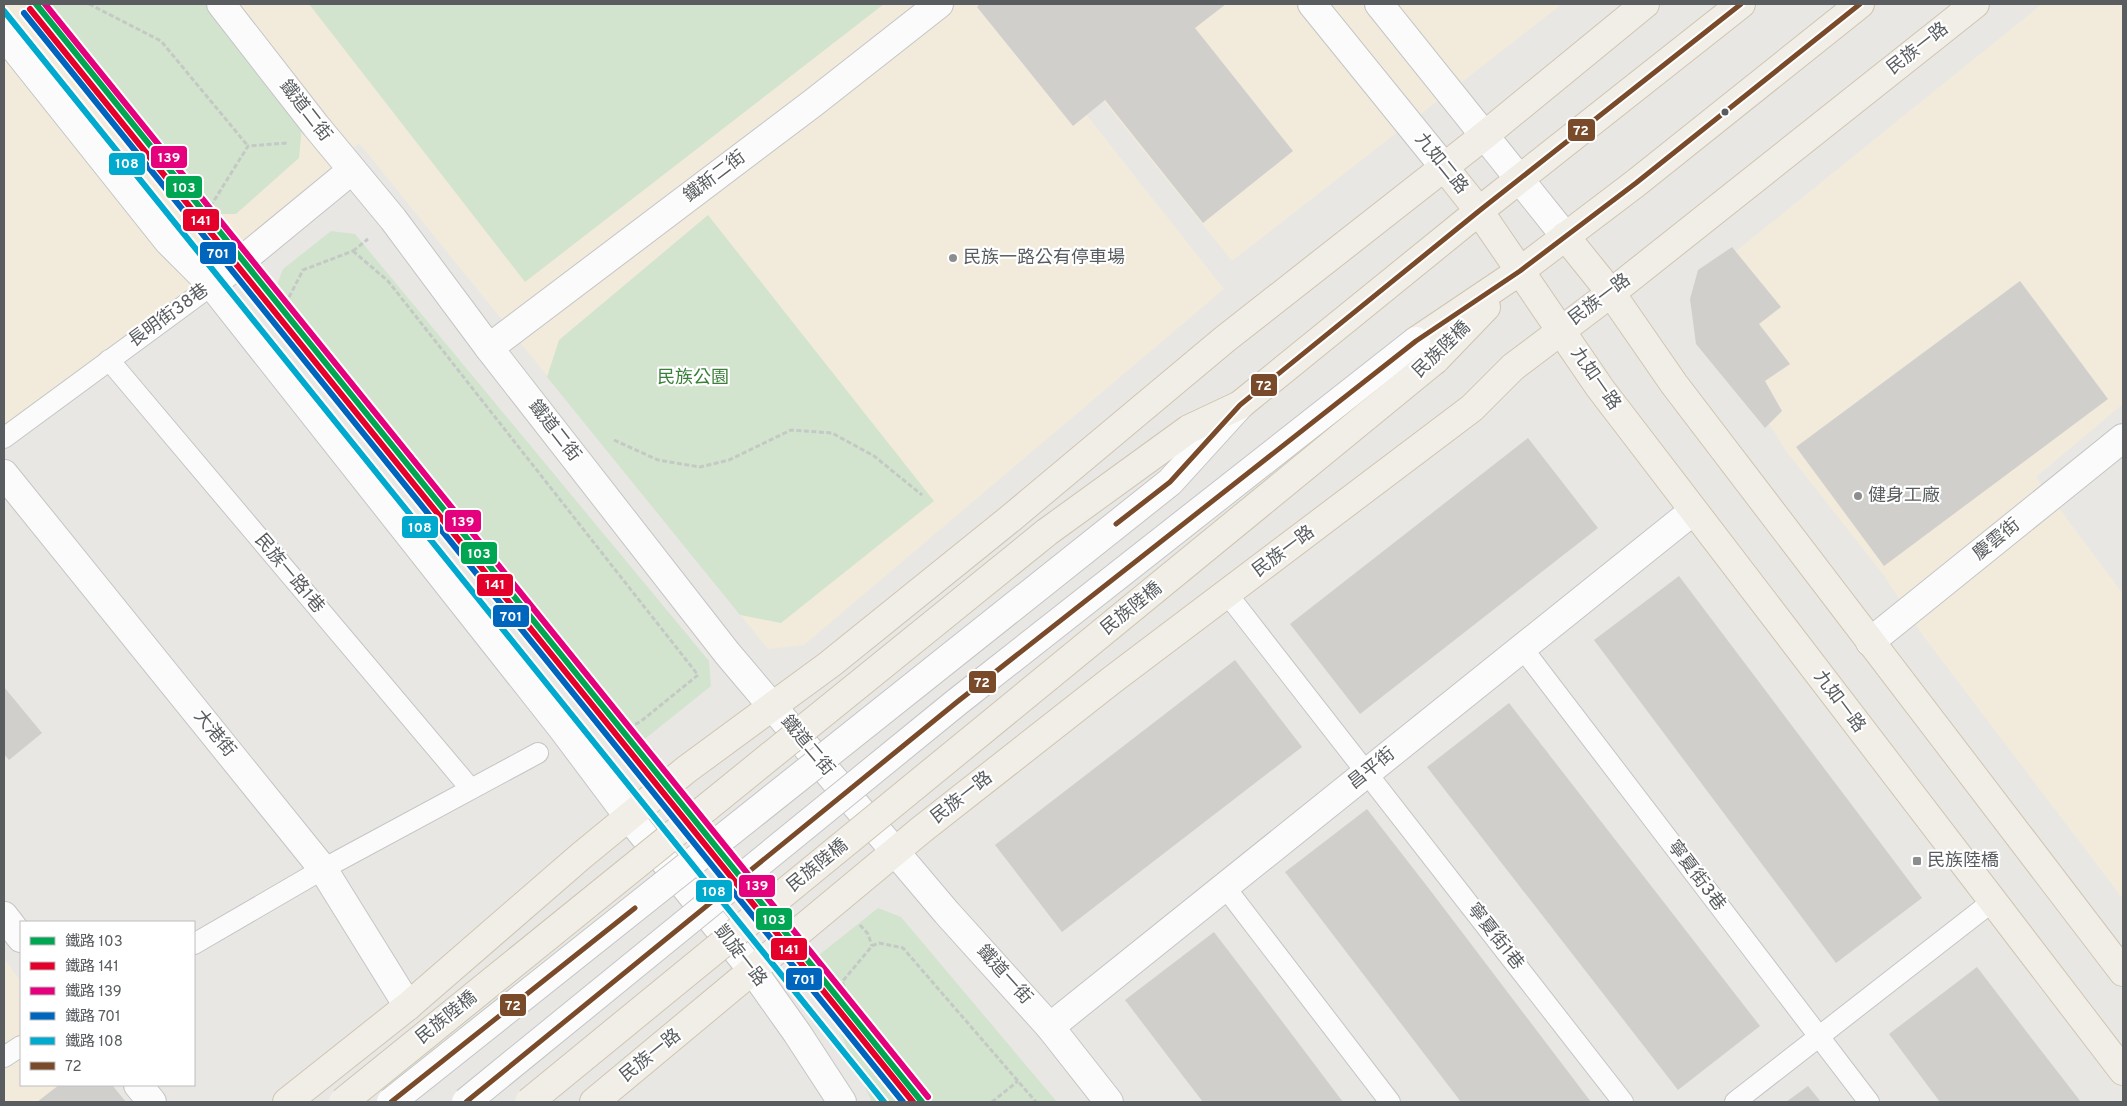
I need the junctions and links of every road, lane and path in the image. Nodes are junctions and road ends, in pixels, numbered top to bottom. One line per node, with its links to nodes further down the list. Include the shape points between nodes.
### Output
1 (89, 4): 13 (path, via 162,41)
2 (221, 4): 15 (street, 鐵道二街)
3 (940, 4): 27 (street, 鐵新二街)
4 (1312, 4): 14 (street, 九如二路)
5 (1379, 4): 11 (street)
6 (1645, 4): 11 (main road)
7 (1741, 4): 16 (main road)
8 (1860, 4): 19 (main road)
9 (1975, 4): 24 (main road, 民族一路)
10 (4, 35): 23 (street, via 168,241)
11 (1484, 135): 14 (main road); 16 (street)
12 (293, 142): 13 (path)
13 (248, 146): 18 (path, via 212,204)
14 (1444, 167): 17 (main road, 九如二路); 39 (main road, via 1224,339 1010,518)
15 (352, 170): 23 (street, 長明街38巷); 27 (street, 鐵道二街, via 405,234)
16 (1520, 179): 17 (main road); 19 (street)
17 (1479, 211): 22 (main road, 九如二路); 29 (main road, 民族陸橋)
18 (186, 226)
19 (1565, 236): 22 (main road); 24 (main road)
20 (370, 237): 21 (path)
21 (353, 251): 21 (path, via 388,281 698,675 640,722 628,728 589,707 285,305 303,270)
22 (1520, 271): 25 (main road, 九如二路); 26 (main road, 民族陸橋); 67 (main road, 民族陸橋, bridge, via 1436,360)
23 (212, 285): 28 (lane, 長明街38巷); 43 (street, via 556,720)
24 (1611, 293): 25 (main road, 民族一路); 37 (main road, via 1674,384)
25 (1560, 330): 35 (main road, 九如一路); 36 (main road, 民族一路, via 1513,367 1472,408)
26 (1416, 340): 66 (street, 民族陸橋, bridge, via 957,702)
27 (488, 348): 39 (street, 鐵道二街, via 727,653)
28 (109, 360): 30 (lane, 長明街38巷); 42 (lane, 民族一路1巷)
29 (1240, 405): 64 (main road, 民族陸橋, bridge, via 1189,429 1046,532); 65 (street, 民族陸橋, bridge, via 1170,482)
30 (4, 438)
31 (2123, 438): 37 (street, 慶雲街)
32 (614, 440): 34 (path, via 658,460 700,467 729,460 791,430 832,432 874,456)
33 (4, 474): 45 (street, 大港街)
34 (922, 495)
35 (1693, 511): 38 (street, 昌平街); 47 (main road, 九如一路)
36 (1228, 595): 41 (lane, 寧夏街1巷); 44 (main road, 民族一路, via 1112,680)
37 (1870, 642): 52 (main road)
38 (1523, 649): 41 (street, 昌平街); 56 (lane, 寧夏街3巷)
39 (774, 706): 43 (main road, via 687,768); 44 (street, 鐵道二街)
40 (538, 753): 42 (lane)
41 (1367, 772): 46 (street, 昌平街); 76 (lane, 寧夏街1巷)
42 (470, 788): 45 (lane)
43 (628, 816): 51 (street, 凱旋一路); 54 (main road)
44 (895, 851): 51 (main road, 民族一路); 55 (street, 鐵道一街)
45 (322, 869): 50 (lane); 54 (street, 大港街)
46 (1225, 887): 55 (street, 昌平街); 75 (lane)
47 (1992, 901): 56 (lane); 59 (main road, 九如一路)
48 (4, 916): 49 (street)
49 (20, 937)
50 (195, 943)
51 (753, 971): 68 (main road, 民族一路); 69 (street, 凱旋一路)
52 (2123, 972)
53 (842, 982): 60 (path, via 872,946 879,943 903,948); 70 (path, via 845,1020); 71 (path, via 864,1027)
54 (408, 1006): 63 (main road)
55 (1050, 1027): 74 (street, 鐵道一街)
56 (1819, 1037): 77 (lane); 78 (lane, 寧夏街3巷)
57 (20, 1047): 58 (lane)
58 (4, 1057)
59 (2123, 1070)
60 (1018, 1081): 72 (path); 73 (path)
61 (139, 1086): 62 (street)
62 (152, 1102)
63 (287, 1102)
64 (343, 1102)
65 (391, 1102)
66 (466, 1102)
67 (529, 1102)
68 (594, 1102)
69 (842, 1102)
70 (902, 1102)
71 (927, 1102)
72 (992, 1102)
73 (1036, 1102)
74 (1109, 1102)
75 (1390, 1102)
76 (1622, 1102)
77 (1736, 1102)
78 (1869, 1102)

